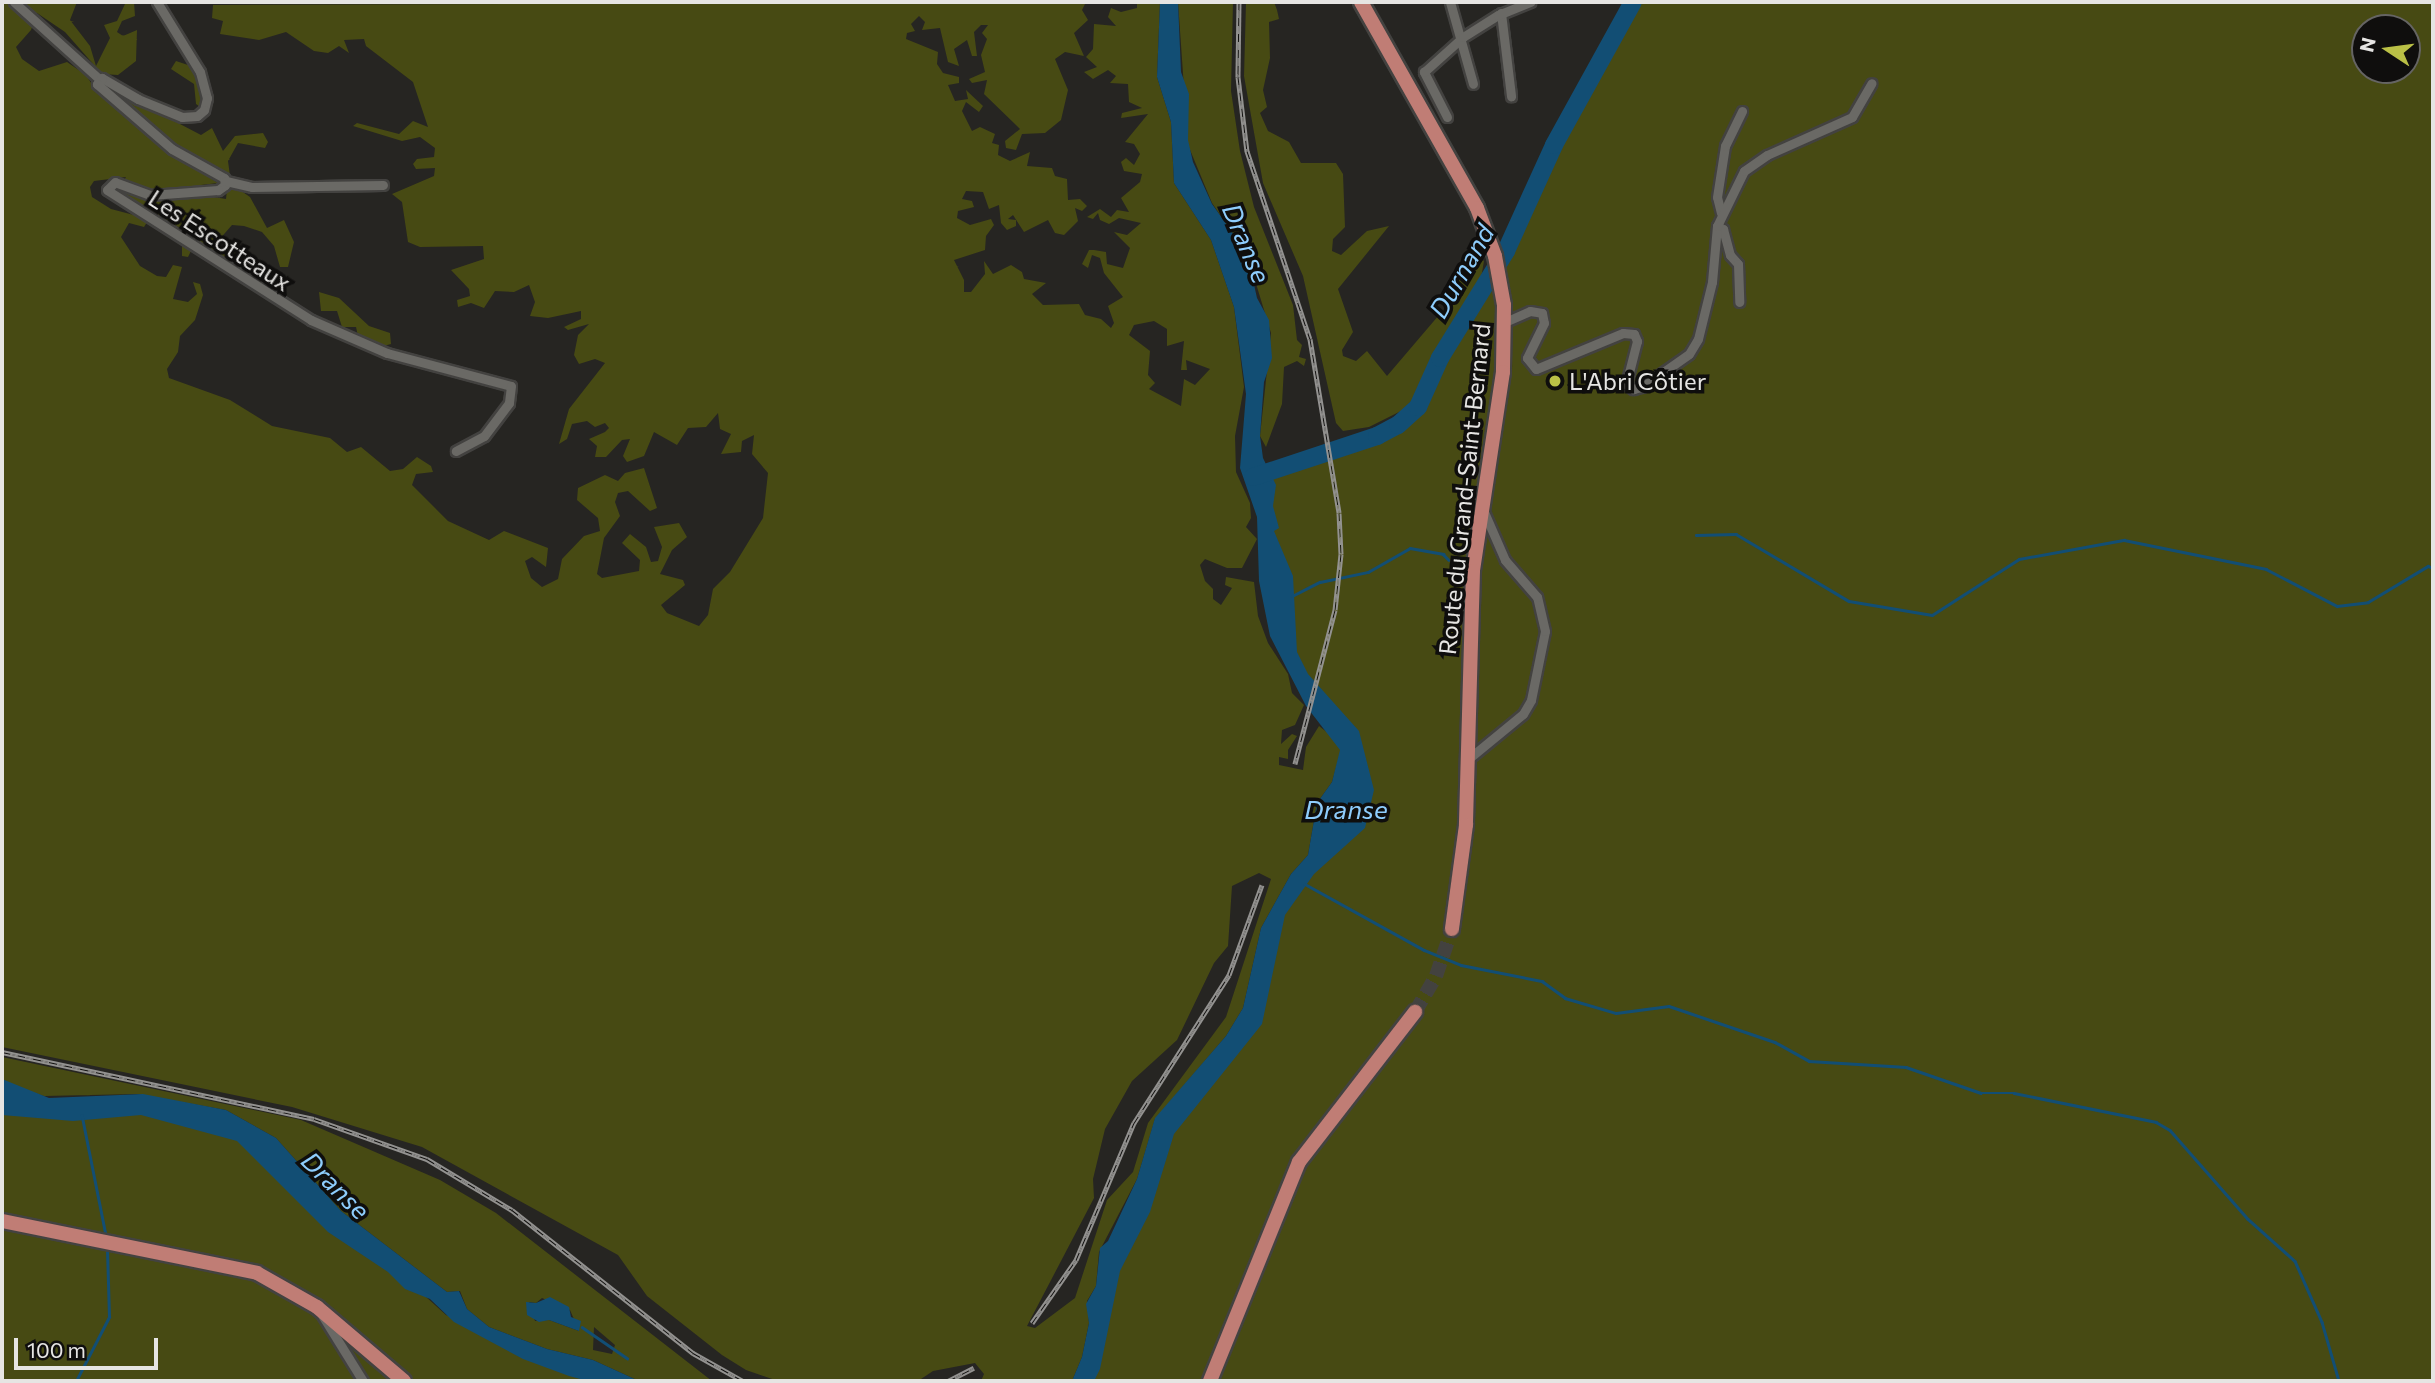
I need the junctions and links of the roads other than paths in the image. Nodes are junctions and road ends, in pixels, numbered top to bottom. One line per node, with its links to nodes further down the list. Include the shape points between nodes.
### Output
1 (14, 2): 8 (street, Les Escotteaux)
2 (158, 2): 8 (street, Les Escotteaux, via 200,72 207,98 203,112 192,118 179,116)
3 (1361, 2): 19 (main road, Route du Grand-Saint-Bernard, via 1468,190 1491,243)
4 (1450, 2): 7 (street)
5 (1531, 2): 6 (street)
6 (1500, 14): 7 (street); 11 (street)
7 (1463, 37): 10 (street); 13 (street, via 1424,72)
8 (98, 78): 14 (street, Les Escotteaux, via 98,85 172,149)
9 (1872, 83): 16 (street, via 1852,117 1750,165)
10 (1473, 84)
11 (1511, 96)
12 (1742, 111): 16 (street, via 1724,146 1717,197)
13 (1447, 117)
14 (226, 181): 15 (street, via 252,187); 20 (street, Les Escotteaux, via 218,190 157,195 140,193 123,182 107,187 304,316 387,353 511,386 509,403 484,436)
15 (383, 186)
16 (1721, 213): 17 (street)
17 (1717, 226): 18 (street, via 1723,229 1730,255 1738,264); 19 (street, via 1712,282 1698,339 1689,354 1637,389 1626,382 1637,341 1634,334 1623,333 1536,369 1527,358 1543,326 1542,313 1530,311)
18 (1739, 302)
19 (1505, 322): 21 (main road, Route du Grand-Saint-Bernard, via 1501,393)
20 (456, 451)
21 (1482, 503): 22 (main road, Route du Grand-Saint-Bernard, via 1474,571); 22 (street, via 1497,547 1537,597 1545,631 1531,701)
22 (1467, 760): 23 (main road, Route du Grand-Saint-Bernard, via 1463,860)
23 (1452, 929)
24 (1415, 1012): 27 (main road, via 1308,1147 1265,1241)
25 (2, 1221): 26 (main road, via 245,1269 281,1284)
26 (317, 1307): 28 (street); 29 (main road)
27 (1211, 1380)
28 (363, 1381)
29 (404, 1381)

